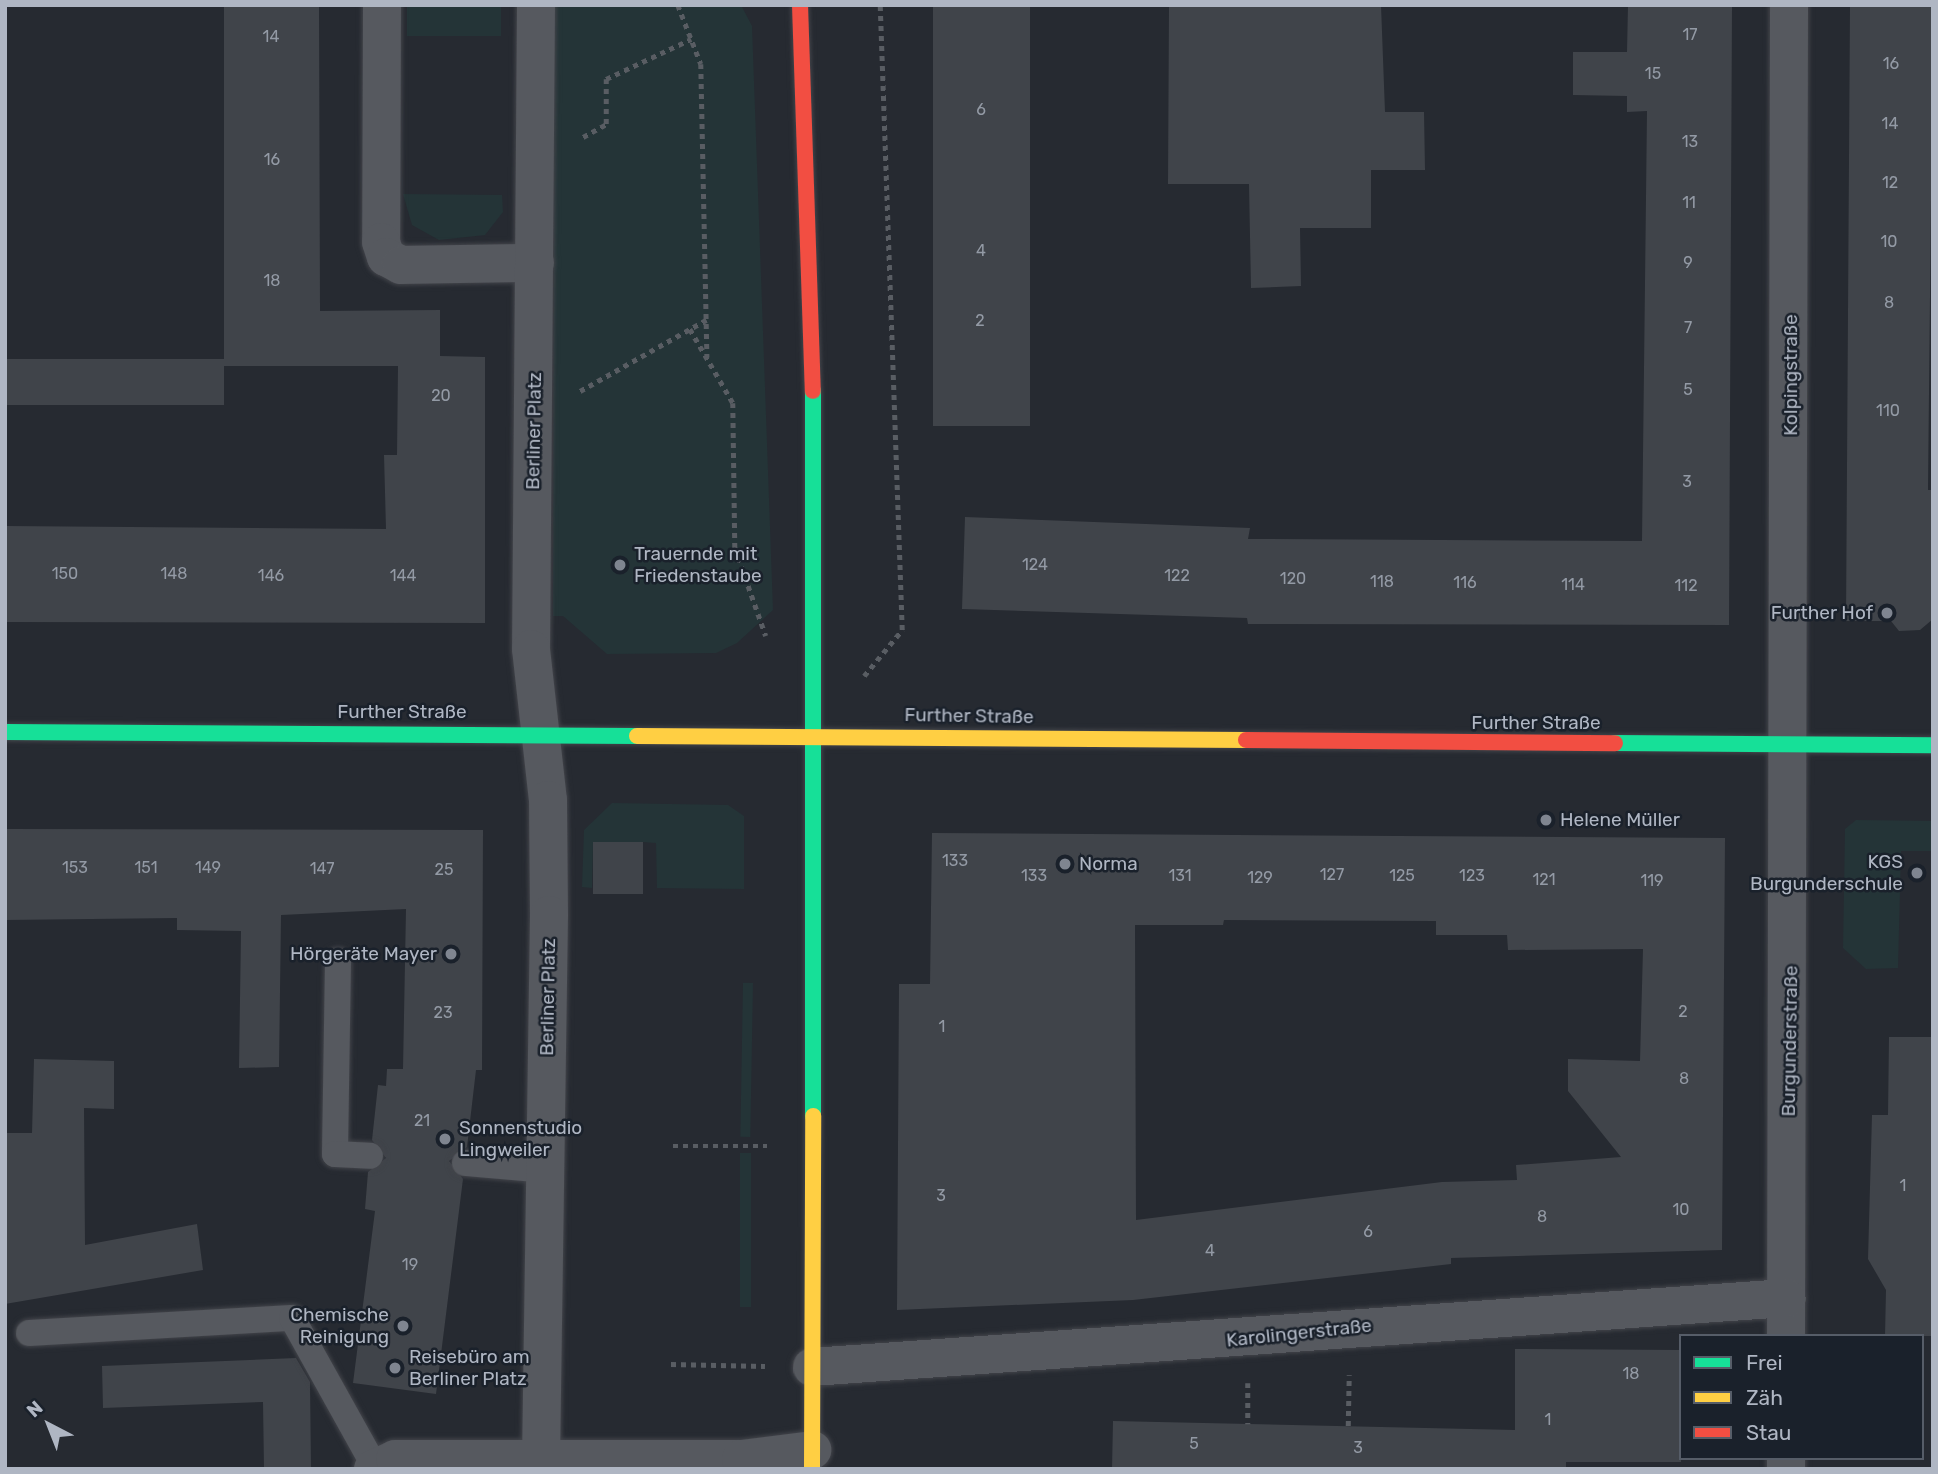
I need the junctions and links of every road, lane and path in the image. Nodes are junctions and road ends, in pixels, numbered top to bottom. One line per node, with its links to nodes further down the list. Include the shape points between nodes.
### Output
1 (382, 5): 9 (street, via 380,243 387,257 401,265)
2 (536, 5): 8 (street, Berliner Platz)
3 (678, 5): 7 (path)
4 (800, 5): 17 (main road, via 817,471)
5 (880, 5): 17 (path, via 902,629)
6 (1789, 5): 18 (street, Kolpingstraße)
7 (691, 39): 8 (path, via 606,79 606,124); 10 (path, via 701,64)
8 (536, 162): 9 (street, Berliner Platz)
9 (535, 263): 13 (street, Berliner Platz)
10 (707, 319): 11 (path); 12 (path)
11 (690, 330): 12 (path); 13 (path)
12 (707, 359): 14 (path, via 733,404 735,548)
13 (534, 418): 16 (street, Berliner Platz, via 531,649)
14 (768, 639)
15 (5, 732): 16 (main road, Further Straße)
16 (541, 734): 17 (main road, Further Straße); 25 (street, Berliner Platz, via 549,813)
17 (816, 735): 18 (main road, Further Straße); 22 (main road)
18 (1792, 745): 19 (main road, Further Straße); 26 (street, Burgunderstraße)
19 (1933, 745)
20 (338, 961): 23 (lane, via 335,1154)
21 (673, 1146): 22 (path)
22 (812, 1146): 30 (main road)
23 (370, 1156)
24 (465, 1163): 25 (lane)
25 (546, 1170): 32 (street, Berliner Platz)
26 (1787, 1298): 28 (street, Burgunderstraße); 30 (street, Karolingerstraße)
27 (29, 1333): 33 (lane, via 292,1318)
28 (1786, 1334)
29 (671, 1364): 30 (path)
30 (812, 1367): 31 (main road)
31 (812, 1459): 32 (street)
32 (541, 1460): 33 (street, via 395,1459)
33 (374, 1468)

